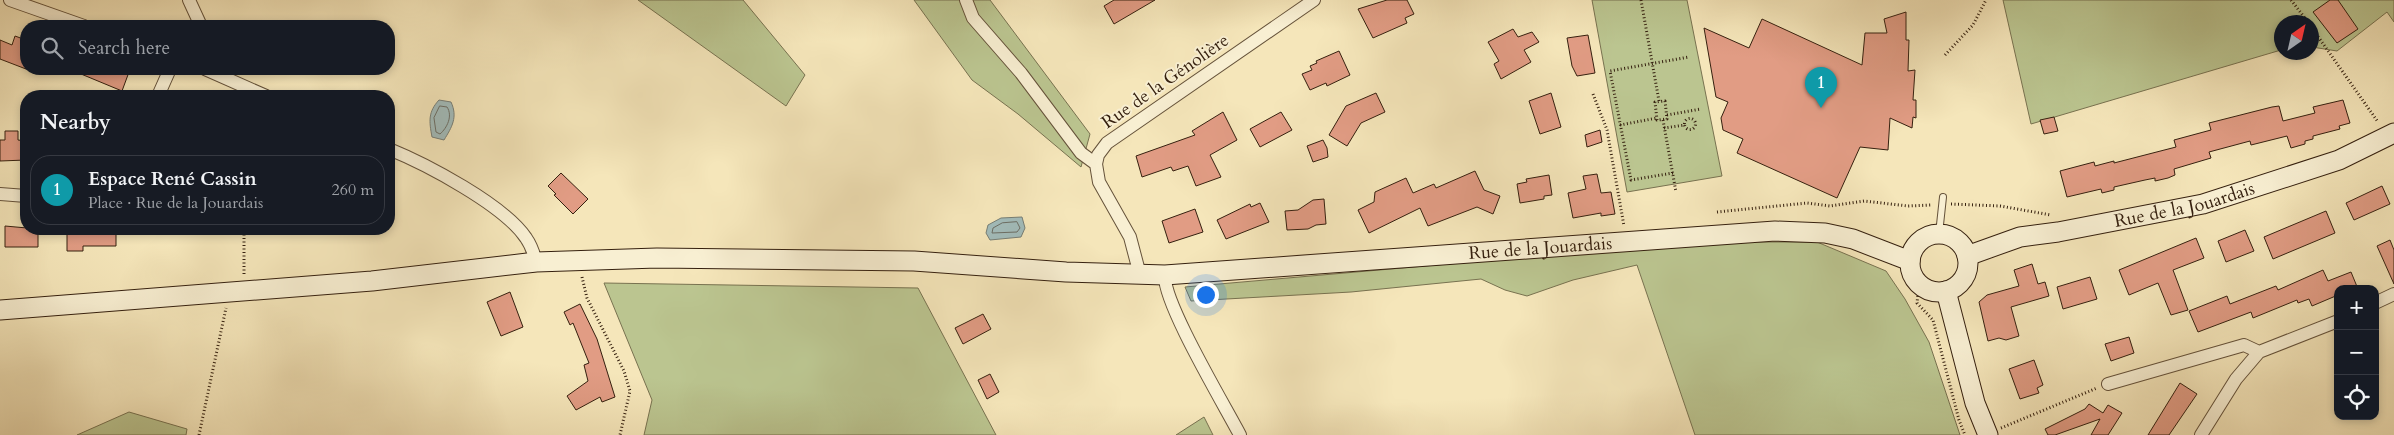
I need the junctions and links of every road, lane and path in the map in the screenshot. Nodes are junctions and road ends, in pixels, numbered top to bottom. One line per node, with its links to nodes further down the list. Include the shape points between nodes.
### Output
1 (10, 0): 9 (street)
2 (189, 0): 10 (street)
3 (966, 0): 30 (street, via 973,18 1021,73 1081,153)
4 (1314, 0): 30 (street, Rue de la Génolière, via 1107,143)
5 (1641, 0): 14 (path)
6 (1986, 0): 12 (path, via 1973,25)
7 (2291, 0): 8 (path)
8 (2303, 15)
9 (67, 20)
10 (199, 20)
11 (2319, 38): 28 (path)
12 (1945, 55)
13 (1688, 57): 14 (path)
14 (1652, 63): 20 (path); 25 (path, via 1610,71)
15 (167, 75): 17 (street)
16 (222, 75): 18 (street)
17 (161, 90)
18 (254, 90)
19 (1593, 94): 41 (path, via 1607,130)
20 (1659, 101): 22 (path, via 1665,101); 23 (path, via 1655,102)
21 (1701, 109): 22 (path)
22 (1667, 115): 24 (path)
23 (1657, 118): 24 (path); 25 (path)
24 (1663, 120): 27 (path)
25 (1620, 125): 31 (path, via 1631,180)
26 (1685, 125): 27 (path)
27 (1664, 128): 31 (path)
28 (2387, 130): 38 (main road, Rue de la Jouardais, via 2339,160 2203,204)
29 (395, 152): 45 (street, via 467,189 511,221 526,238)
30 (1096, 164): 46 (street, via 1099,182 1130,237)
31 (1673, 173): 32 (path)
32 (1676, 192)
33 (0, 194): 34 (street)
34 (20, 196)
35 (1943, 196): 36 (lane)
36 (1942, 204): 37 (path, via 1908,206 1864,201 1830,206 1807,203); 38 (path, via 2000,206 2048,214 2055,218); 39 (lane)
37 (1717, 212)
38 (2058, 232): 42 (main road, Rue de la Jouardais, via 2020,237)
39 (1939, 234): 42 (main road, via 1957,240); 44 (main road, via 1922,239 1912,252)
40 (243, 235): 49 (path)
41 (1627, 242): 44 (main road, Rue de la Jouardais, via 1766,231 1825,233 1853,238); 47 (main road, Rue de la Jouardais)
42 (1967, 256): 50 (main road, via 1968,265 1961,282)
43 (577, 261): 45 (main road, Rue de la Jouardais); 46 (main road, Rue de la Jouardais, via 734,258 886,261); 59 (path, via 587,298 624,371 630,391)
44 (1910, 261): 48 (main road, via 1913,276)
45 (536, 262): 49 (main road, Rue de la Jouardais, via 372,280)
46 (1140, 275): 47 (main road, Rue de la Jouardais)
47 (1165, 275): 60 (street, via 1164,284 1175,311)
48 (1923, 287): 50 (main road); 61 (path, via 1917,302 1933,320 1959,420)
49 (236, 290): 53 (main road, Rue de la Jouardais); 58 (path)
50 (1946, 292): 57 (main road, via 1975,403)
51 (2394, 294): 52 (street)
52 (2379, 301)
53 (0, 310)
54 (2334, 323): 55 (street)
55 (2259, 352): 56 (street, via 2244,345); 62 (street, via 2236,379)
56 (2108, 384): 57 (path)
57 (1987, 434)
58 (198, 435)
59 (620, 435)
60 (1240, 435)
61 (1966, 435)
62 (2202, 435)

